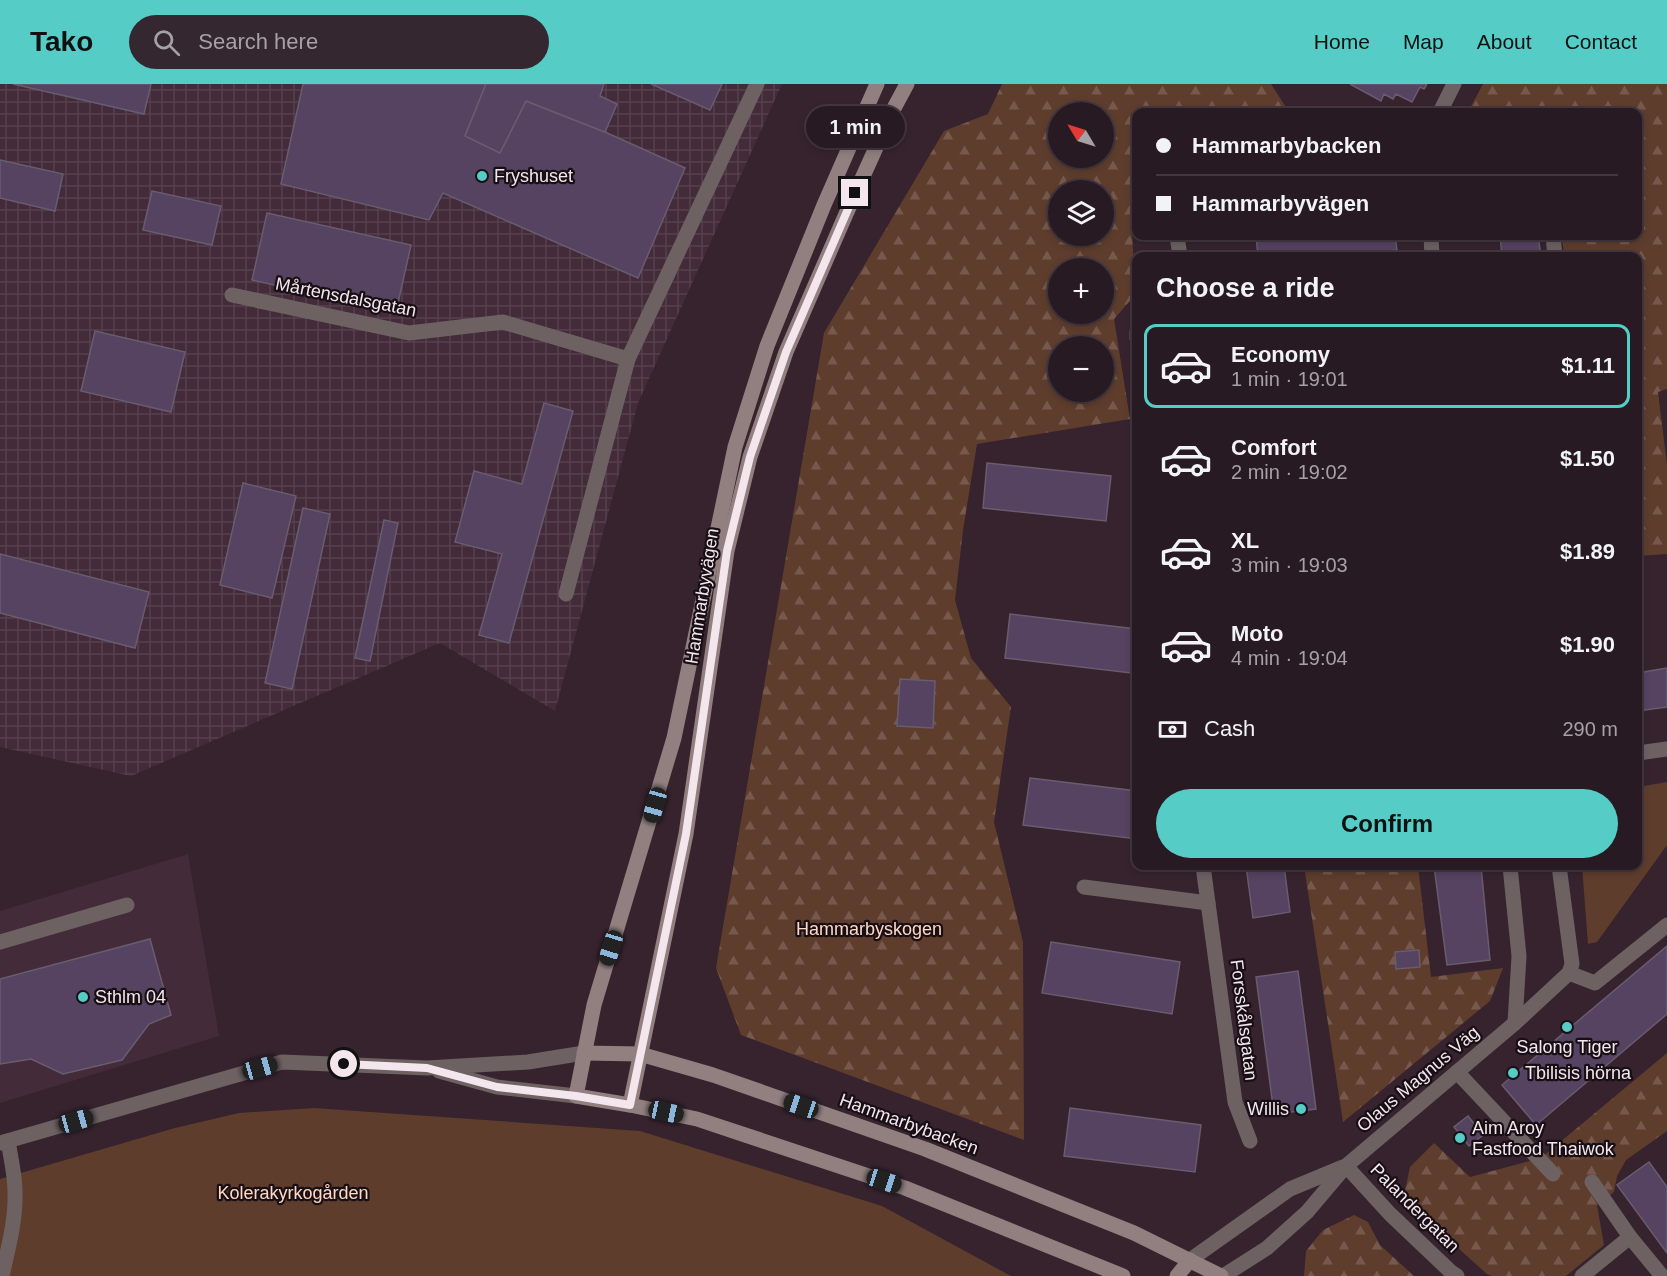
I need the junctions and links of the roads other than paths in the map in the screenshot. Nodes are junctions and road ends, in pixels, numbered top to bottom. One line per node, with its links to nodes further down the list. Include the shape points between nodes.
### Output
1 (757, 84): 7 (street)
2 (877, 84): 21 (main road, Hammarbyvägen, via 772,335 735,447 674,738 596,996)
3 (907, 84): 22 (main road, Hammarbyvägen, via 786,352 750,457 727,551 686,834)
4 (1454, 84): 5 (street)
5 (1442, 108)
6 (232, 295): 7 (street, Mårtensdalsgatan, via 409,333 503,322)
7 (628, 359): 8 (street)
8 (566, 594)
9 (1667, 749): 10 (street)
10 (1642, 752)
11 (1204, 870): 15 (street, Forsskålsgatan)
12 (1510, 870): 20 (street, via 1519,956)
13 (1560, 870): 19 (street, via 1572,964)
14 (1084, 887): 15 (street)
15 (1208, 903): 27 (street, Forsskålsgatan, via 1235,1102)
16 (127, 905): 18 (street)
17 (1667, 925): 19 (street, via 1595,983)
18 (0, 942)
19 (1569, 973): 20 (street, Olaus Magnus Väg)
20 (1515, 1023): 24 (street, Olaus Magnus Väg)
21 (584, 1053): 22 (main road, Hammarbybacken); 23 (street, Hammarbybacken, via 528,1062); 25 (main road, Hammarbyvägen)
22 (640, 1054): 26 (main road, Hammarbyvägen); 33 (main road, Hammarbybacken, via 925,1149 1134,1233)
23 (427, 1068): 25 (street, Hammarbybacken, via 497,1087); 28 (street, Hammarbybacken, via 282,1062)
24 (1457, 1072): 29 (street, Olaus Magnus Väg); 30 (street)
25 (576, 1096): 26 (main road, Hammarbybacken)
26 (630, 1105): 35 (main road, Hammarbybacken, via 697,1119 905,1188)
27 (1250, 1141)
28 (4, 1142): 34 (street, via 13,1164 15,1194)
29 (1346, 1166): 33 (street, Olaus Magnus Väg, via 1290,1189); 37 (street, Olaus Magnus Väg, via 1307,1212 1267,1248); 38 (street, Palandergatan, via 1390,1214)
30 (1552, 1174)
31 (1592, 1182): 32 (street)
32 (1630, 1237): 39 (street); 40 (street)
33 (1190, 1260): 36 (main road, Olaus Magnus Väg); 37 (main road, Hammarbybacken)
34 (2, 1276)
35 (1123, 1276)
36 (1177, 1276)
37 (1222, 1276)
38 (1457, 1276)
39 (1582, 1276)
40 (1662, 1276)

